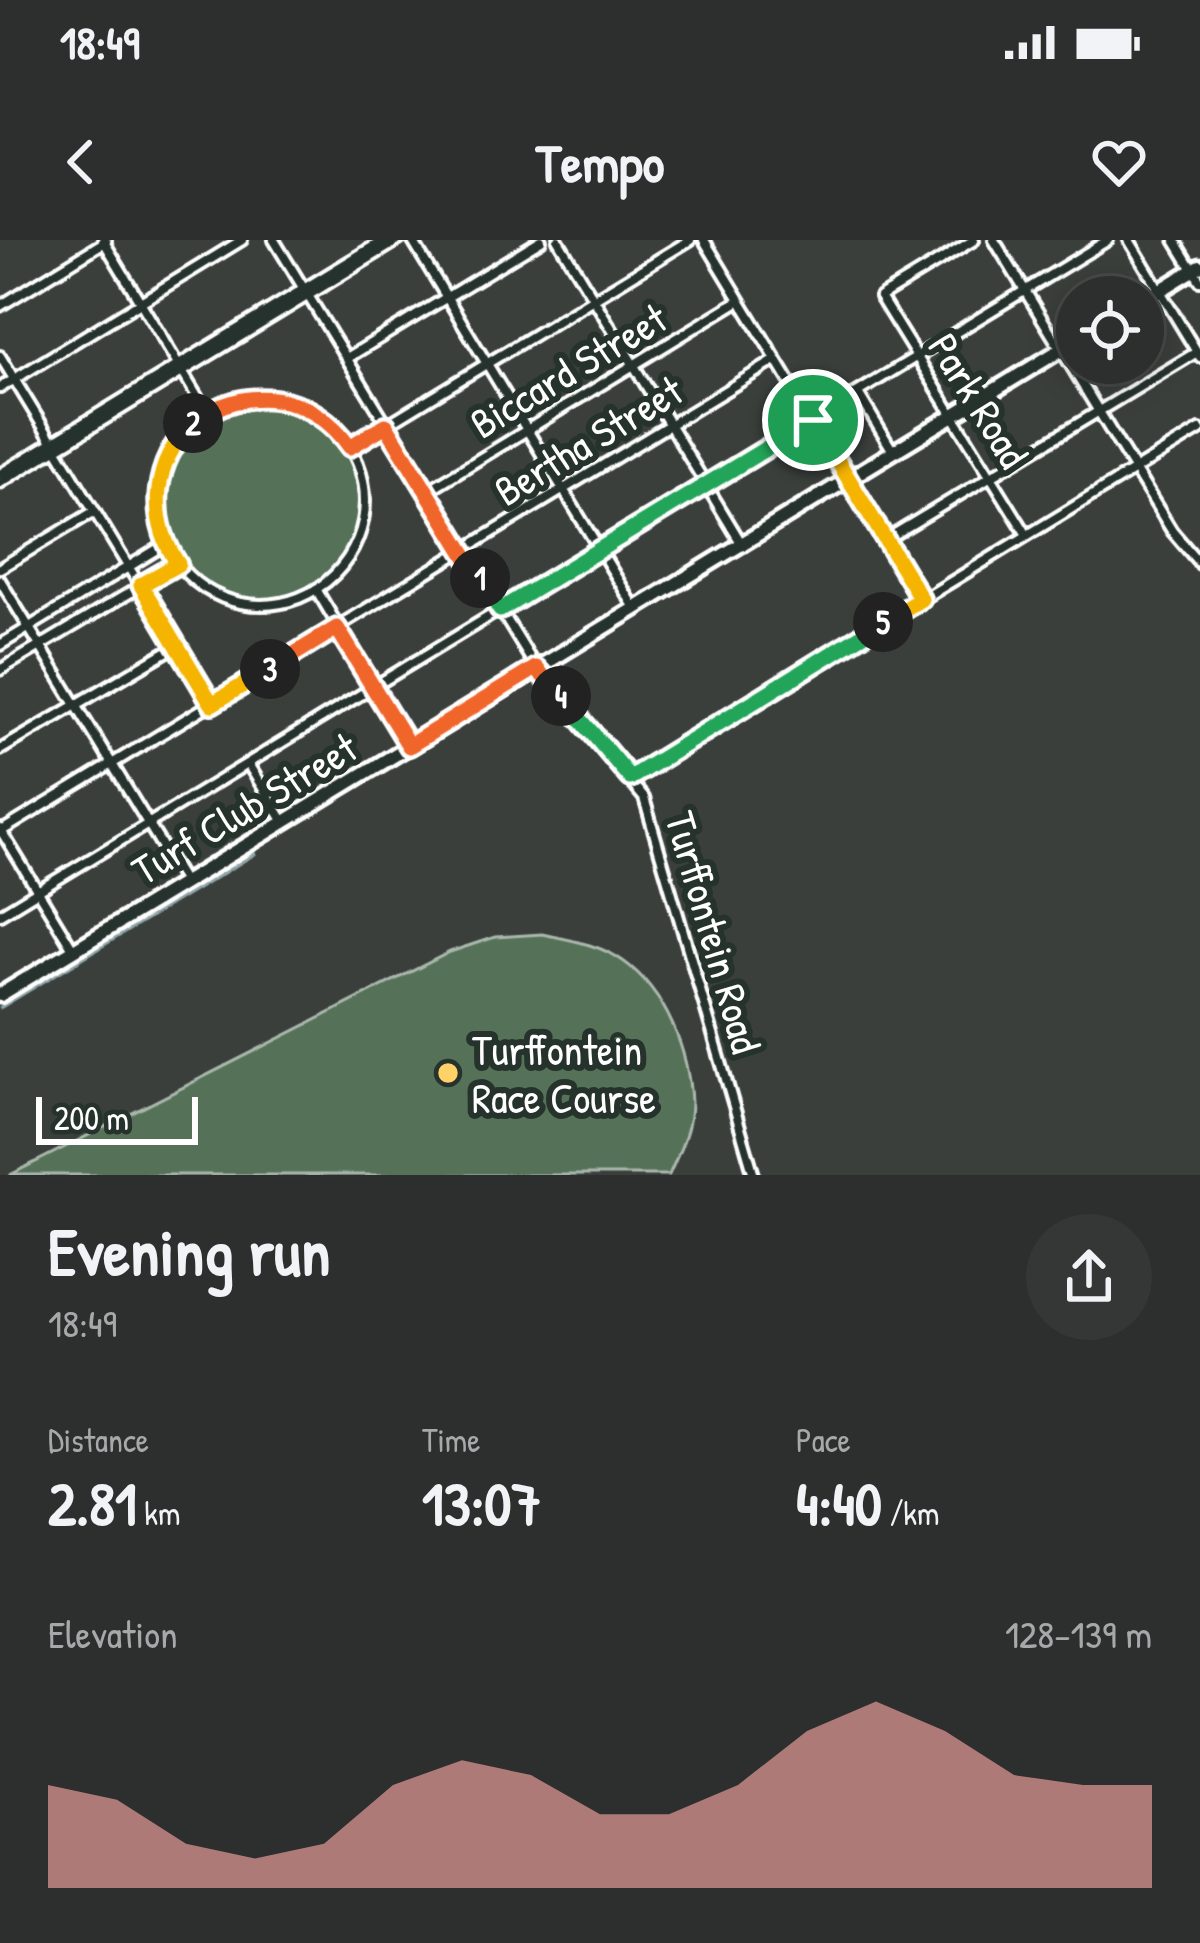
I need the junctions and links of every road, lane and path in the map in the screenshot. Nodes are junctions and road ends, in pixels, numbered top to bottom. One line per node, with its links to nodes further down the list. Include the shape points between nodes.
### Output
1 (242, 240): 26 (street)
2 (274, 240): 21 (street, Turffontein Road)
3 (384, 240): 16 (street)
4 (399, 240): 16 (street)
5 (412, 240): 23 (street)
6 (541, 240): 23 (street)
7 (558, 240): 24 (street)
8 (690, 240): 24 (street)
9 (704, 240): 25 (street)
10 (974, 240): 32 (street, Park Road, via 880,297)
11 (994, 240): 20 (street)
12 (1108, 240): 20 (street)
13 (1130, 240): 18 (street)
14 (1175, 240): 17 (street)
15 (105, 241): 26 (street); 27 (street)
16 (355, 262): 21 (street)
17 (1198, 273): 19 (main road)
18 (1152, 276)
19 (1164, 290)
20 (1024, 291): 28 (street); 32 (street)
21 (307, 292): 33 (street, Turffontein Road); 37 (street)
22 (1164, 296): 30 (street)
23 (447, 297): 33 (street); 35 (street)
24 (594, 298): 35 (street); 36 (street)
25 (740, 300): 34 (street); 36 (street, Biccard Street)
26 (140, 302): 37 (street); 38 (street)
27 (0, 306)
28 (1056, 343)
29 (1056, 353): 44 (main road, Turf Club Street)
30 (1198, 354): 42 (street)
31 (0, 356): 38 (street)
32 (918, 357): 41 (street); 44 (street, Park Road)
33 (346, 358): 46 (street, Turffontein Road)
34 (776, 360): 45 (street); 47 (street, Bertha Street)
35 (487, 364): 46 (street); 48 (street)
36 (633, 365): 47 (street); 48 (street, Biccard Street)
37 (181, 368): 43 (street); 50 (street)
38 (14, 379): 40 (street); 50 (street)
39 (1082, 384): 42 (street)
40 (0, 388)
41 (857, 393): 45 (street); 52 (street)
42 (1098, 410): 53 (street); 54 (street)
43 (207, 413): 51 (street, via 240,400 286,400 328,421); 63 (street, via 176,442 162,471 157,502)
44 (955, 417): 52 (main road, Turf Club Street); 54 (street, Park Road)
45 (813, 420): 56 (street); 57 (street)
46 (386, 425): 51 (street); 59 (street, Turffontein Road)
47 (670, 425): 57 (street); 58 (street, Bertha Street)
48 (527, 430): 58 (street); 59 (street, Biccard Street)
49 (1200, 430): 53 (street)
50 (54, 445): 55 (street); 60 (street)
51 (350, 447): 73 (street, via 364,487 362,529 342,567)
52 (894, 454): 56 (main road, Turf Club Street)
53 (1135, 470): 61 (street); 68 (street)
54 (991, 476): 61 (street, Park Road); 62 (street)
55 (2, 477)
56 (850, 481): 62 (street); 64 (main road, Turf Club Street)
57 (706, 484): 64 (street); 65 (street)
58 (563, 490): 65 (street); 66 (street, Bertha Street)
59 (427, 491): 66 (street, Turffontein Road)
60 (94, 512): 69 (street); 70 (street)
61 (1027, 535): 74 (street)
62 (885, 540): 74 (street)
63 (166, 544): 67 (street); 69 (street)
64 (742, 546): 75 (main road, Turf Club Street)
65 (600, 549): 75 (street); 76 (street)
66 (463, 550): 76 (street, Turffontein Road); 78 (street, Bertha Street)
67 (178, 564): 72 (street); 73 (street, via 206,590 242,604 280,603)
68 (1200, 564)
69 (129, 566): 72 (street); 77 (street)
70 (0, 568)
71 (0, 580): 77 (street)
72 (141, 585): 80 (street); 81 (street)
73 (316, 589): 78 (street)
74 (921, 599): 91 (street)
75 (636, 609): 82 (main road, Turf Club Street)
76 (500, 610): 82 (street, Turffontein Road); 84 (street)
77 (29, 627): 79 (street); 80 (street)
78 (337, 628): 84 (street); 86 (street, Bertha Street)
79 (0, 644)
80 (40, 645): 83 (street); 85 (street)
81 (176, 646): 85 (street); 86 (street)
82 (536, 668): 87 (main road, Turf Club Street); 91 (street, Turffontein Road)
83 (0, 670)
84 (374, 687): 87 (street); 90 (street)
85 (76, 704): 88 (street); 89 (street)
86 (212, 704): 89 (street, Bertha Street)
87 (409, 746): 92 (main road, Turf Club Street)
88 (0, 751)
89 (112, 764): 93 (street); 94 (street, Bertha Street)
90 (248, 764): 92 (street); 93 (street)
91 (630, 778): 100 (street, Turffontein Road, via 650,814)
92 (285, 823): 95 (main road, Turf Club Street)
93 (149, 824): 95 (street); 96 (street)
94 (0, 831): 96 (street)
95 (185, 884): 98 (main road, Turf Club Street)
96 (37, 892): 97 (street); 98 (street)
97 (0, 914)
98 (74, 950): 99 (main road, Turf Club Street)
99 (2, 990)
100 (754, 1175)

